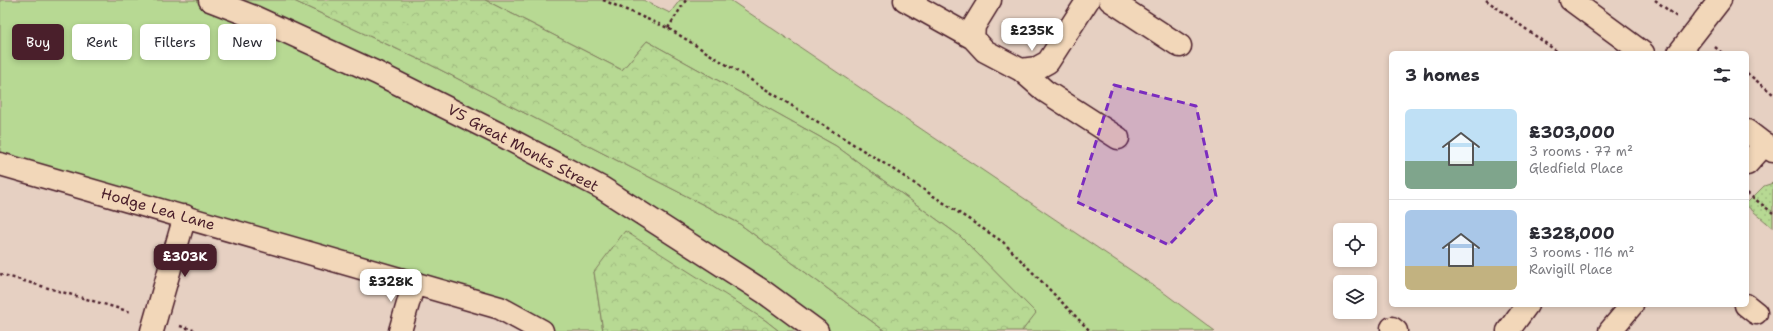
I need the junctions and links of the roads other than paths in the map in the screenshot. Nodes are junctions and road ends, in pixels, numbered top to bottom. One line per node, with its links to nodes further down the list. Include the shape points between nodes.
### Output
1 (210, 0): 25 (street, V5 Great Monks Street, via 254,17 377,73 602,188 764,292)
2 (905, 0): 8 (street)
3 (990, 0): 8 (street, via 974,26)
4 (1088, 0): 12 (street, via 1048,62 1038,68)
5 (1110, 0): 9 (street)
6 (1571, 0): 10 (street)
7 (1720, 0): 11 (street)
8 (973, 38): 12 (street, via 985,51)
9 (1180, 46)
10 (1640, 51)
11 (1681, 51)
12 (1021, 70): 14 (street, via 1045,91)
13 (1749, 132): 15 (street)
14 (1118, 138)
15 (1769, 147): 16 (street)
16 (1749, 162)
17 (0, 164): 18 (street, Hodge Lea Lane)
18 (185, 216): 19 (street, Hodge Lea Lane); 22 (street)
19 (414, 283): 23 (street); 24 (street, Hodge Lea Lane, via 500,308)
20 (1526, 307): 26 (street)
21 (1630, 307): 27 (street)
22 (154, 325)
23 (400, 331)
24 (542, 331)
25 (817, 331)
26 (1508, 331)
27 (1610, 331)

